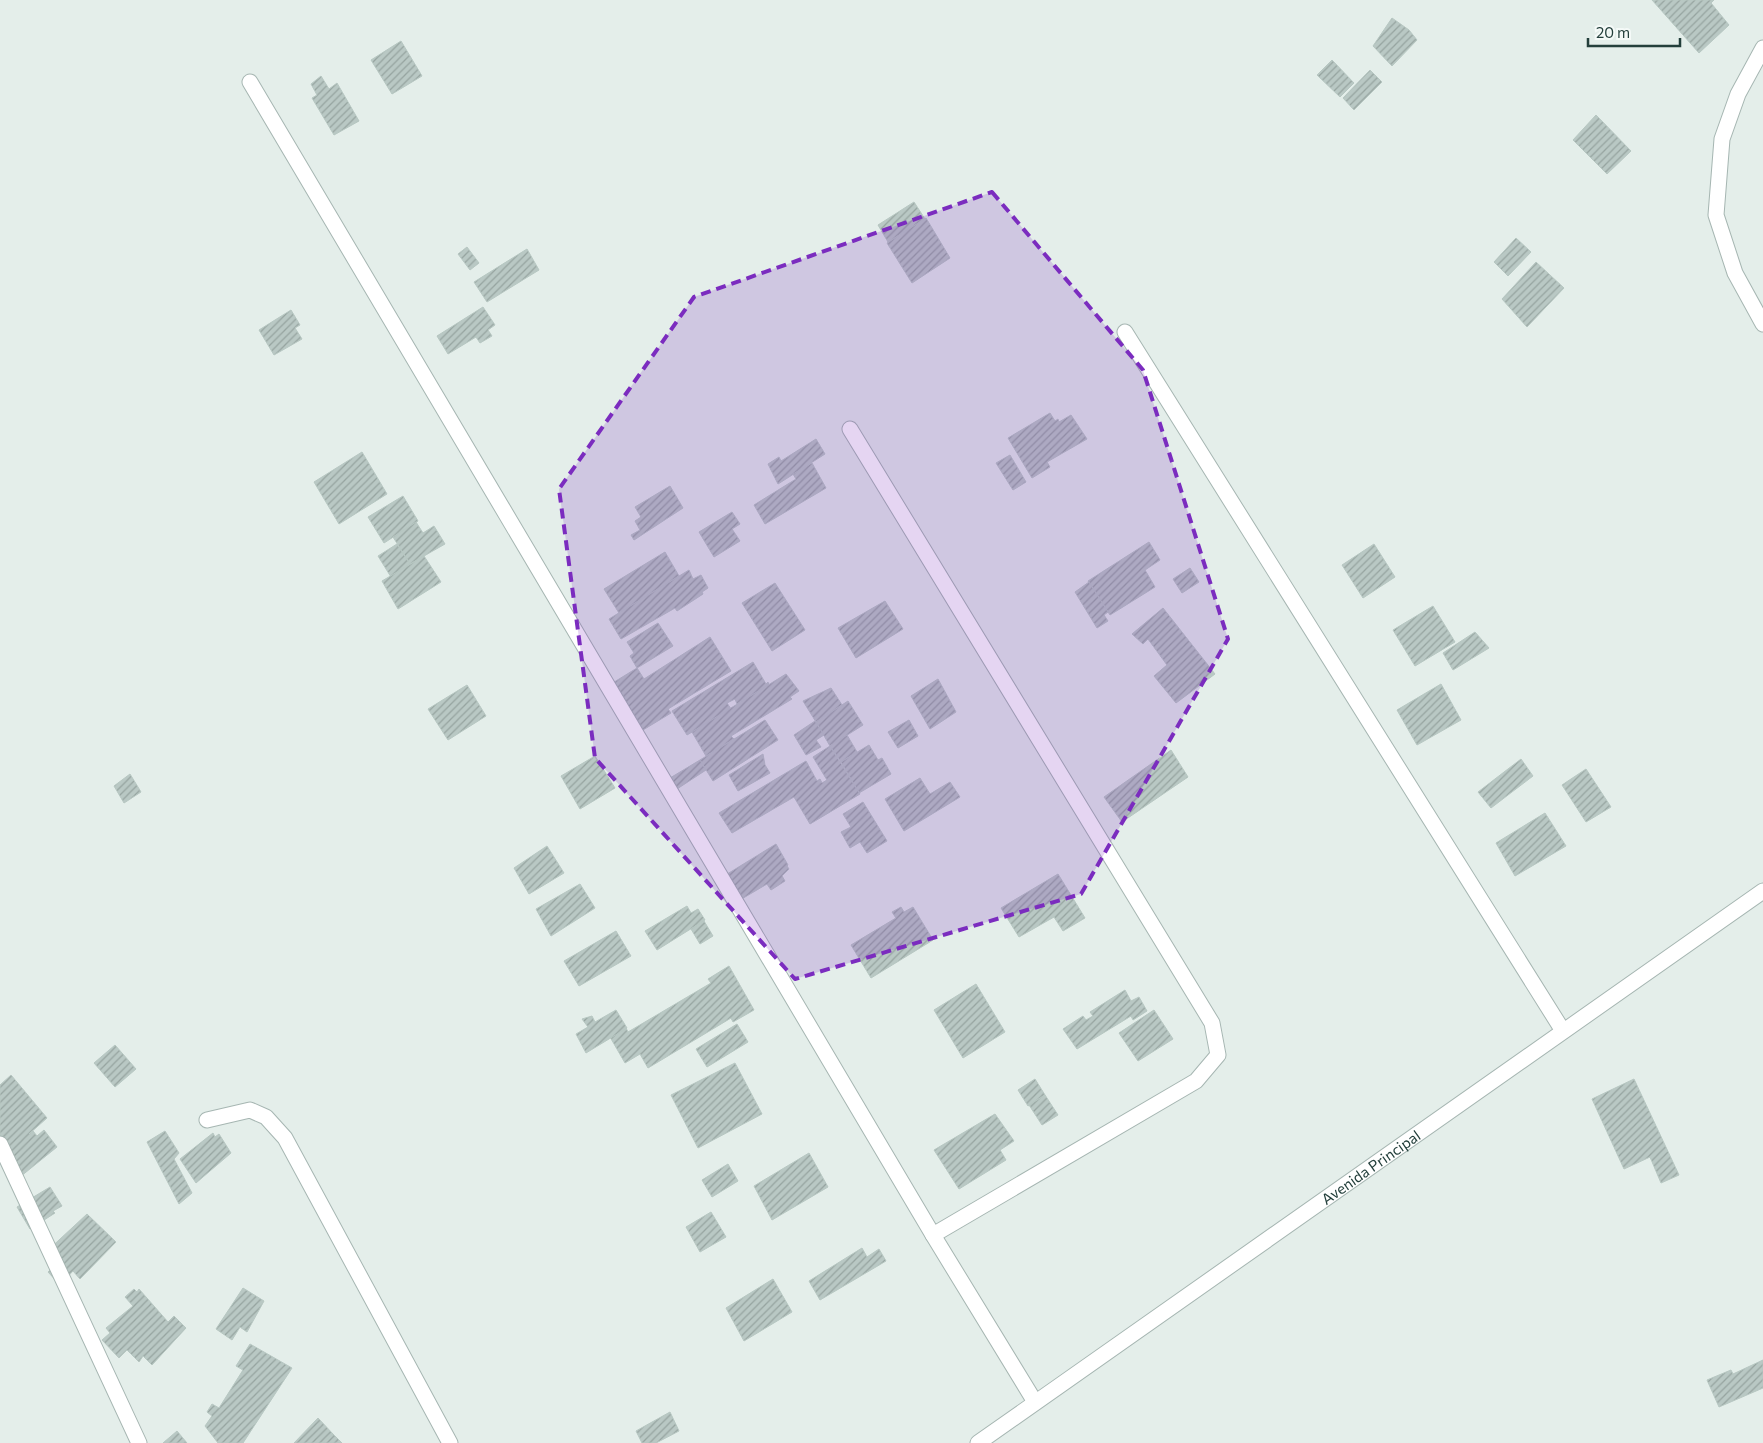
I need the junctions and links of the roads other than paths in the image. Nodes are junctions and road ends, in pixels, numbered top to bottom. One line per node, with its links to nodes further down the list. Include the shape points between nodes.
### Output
1 (1763, 48): 3 (street, via 1738,94 1722,140 1716,215 1735,273)
2 (250, 82): 10 (street)
3 (1763, 324)
4 (1125, 332): 7 (street)
5 (850, 429): 10 (street, via 1212,1023 1218,1055 1196,1081)
6 (1763, 891): 7 (street, Avenida Principal)
7 (1563, 1031): 11 (street, Avenida Principal)
8 (207, 1120): 13 (street, via 250,1110 266,1117 285,1138)
9 (0, 1144): 12 (street)
10 (933, 1235): 11 (street)
11 (1035, 1402): 14 (street, Avenida Principal)
12 (139, 1443)
13 (450, 1443)
14 (978, 1443)

